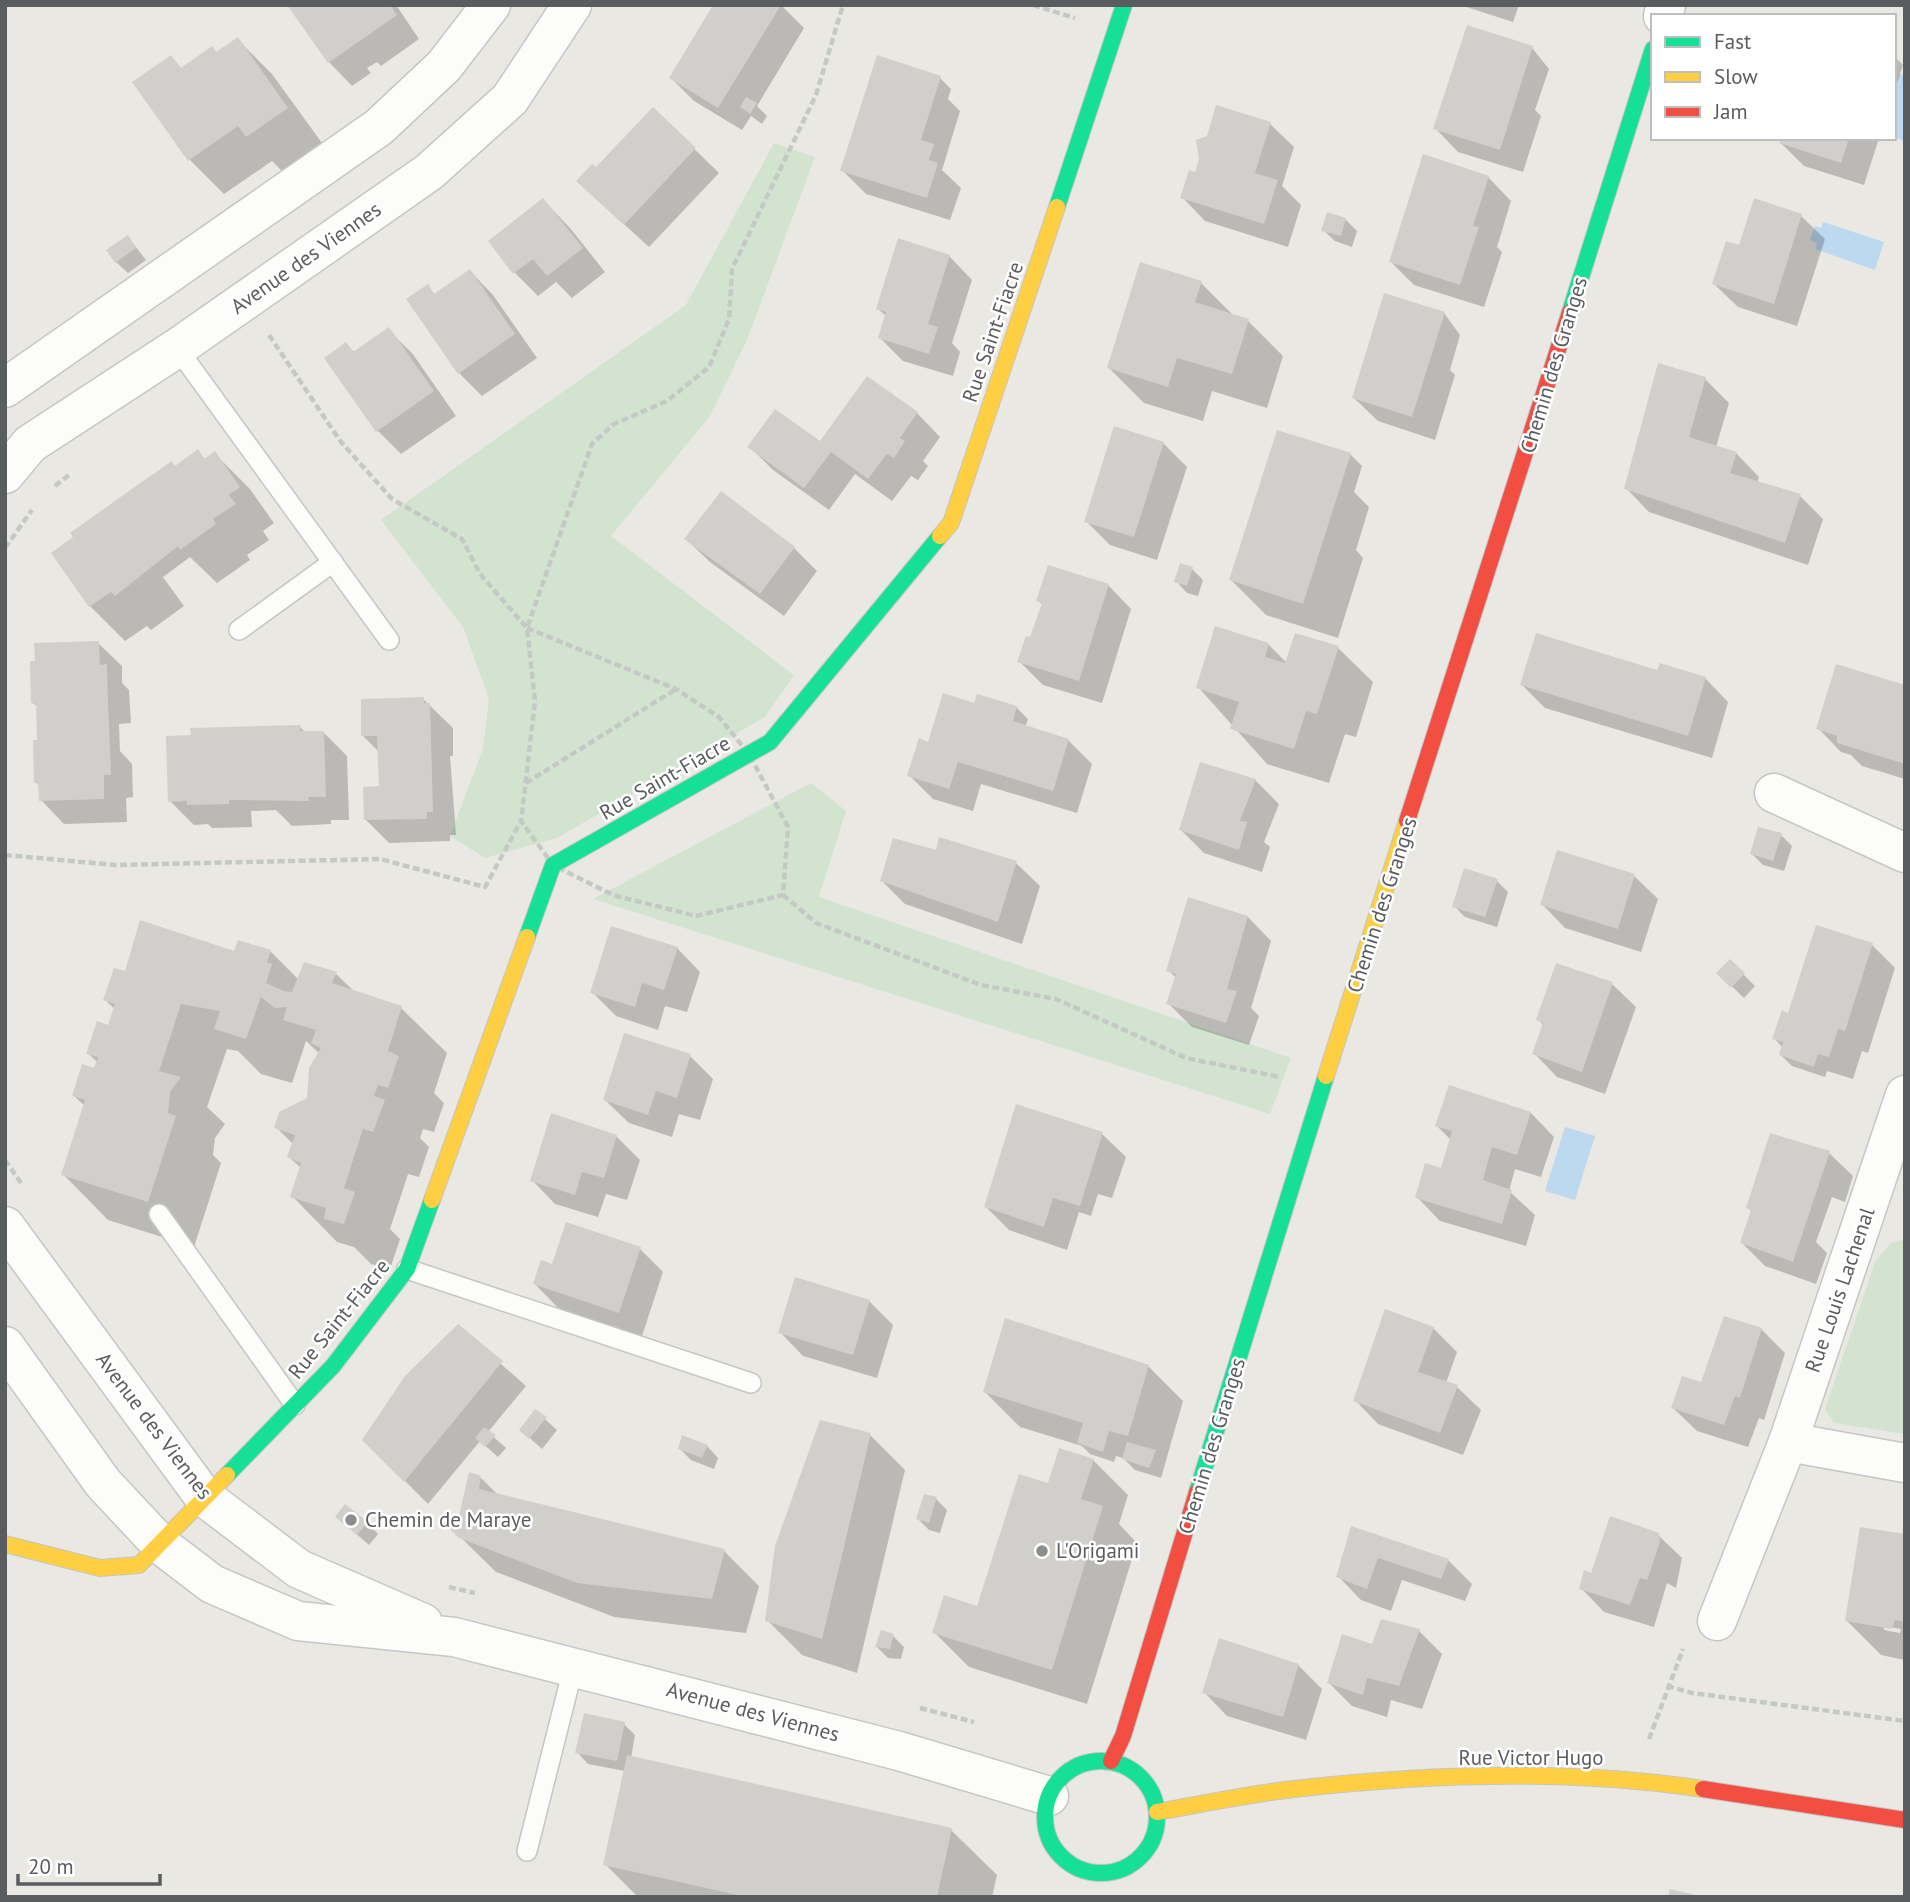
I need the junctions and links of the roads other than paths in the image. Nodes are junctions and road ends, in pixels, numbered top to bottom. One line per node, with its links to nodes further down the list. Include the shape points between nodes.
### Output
1 (491, 5): 6 (street, via 444,66 379,127)
2 (572, 5): 5 (street, Avenue des Viennes, via 510,99 429,172)
3 (1124, 5): 17 (street, Rue Saint-Fiacre, via 951,523 770,742 553,865)
4 (1651, 55): 29 (street, Chemin des Granges, via 1323,1086 1123,1736)
5 (177, 348): 7 (street, Avenue des Viennes, via 30,444); 8 (lane)
6 (5, 388)
7 (5, 474)
8 (333, 562): 9 (lane); 10 (lane)
9 (239, 630)
10 (388, 640)
11 (1774, 793): 12 (street)
12 (1905, 853)
13 (1905, 1095): 14 (street, Rue Louis Lachenal)
14 (1898, 1151): 21 (street, Rue Louis Lachenal)
15 (159, 1214): 20 (lane)
16 (5, 1226): 23 (street, Avenue des Viennes)
17 (407, 1269): 19 (lane); 20 (street, Rue Saint-Fiacre, via 333,1366)
18 (5, 1346): 25 (street, Avenue des Viennes, via 103,1483)
19 (751, 1383)
20 (295, 1405): 23 (street, Rue Saint-Fiacre)
21 (1788, 1442): 22 (street); 26 (street, Rue Louis Lachenal)
22 (1905, 1463)
23 (204, 1497): 25 (street, Rue Saint-Fiacre); 27 (street, Avenue des Viennes, via 299,1569)
24 (5, 1544): 25 (street, via 100,1568 139,1565)
25 (161, 1545): 27 (street, Avenue des Viennes, via 212,1584 298,1621)
26 (1717, 1621)
27 (454, 1637): 28 (street, Avenue des Viennes)
28 (574, 1665): 30 (street, Avenue des Viennes, via 899,1751); 33 (lane)
29 (1111, 1761): 30 (street, via 1092,1761 1074,1768); 31 (street, via 1133,1771 1150,1789)
30 (1049, 1796): 34 (street, via 1045,1818 1050,1839 1063,1858)
31 (1157, 1812): 32 (street, Rue Victor Hugo, via 1293,1789 1479,1777 1634,1779); 34 (street, via 1155,1834 1144,1854 1126,1867 1105,1873)
32 (1905, 1820)
33 (527, 1851)
34 (1082, 1870): 35 (street)
35 (1075, 1888)

